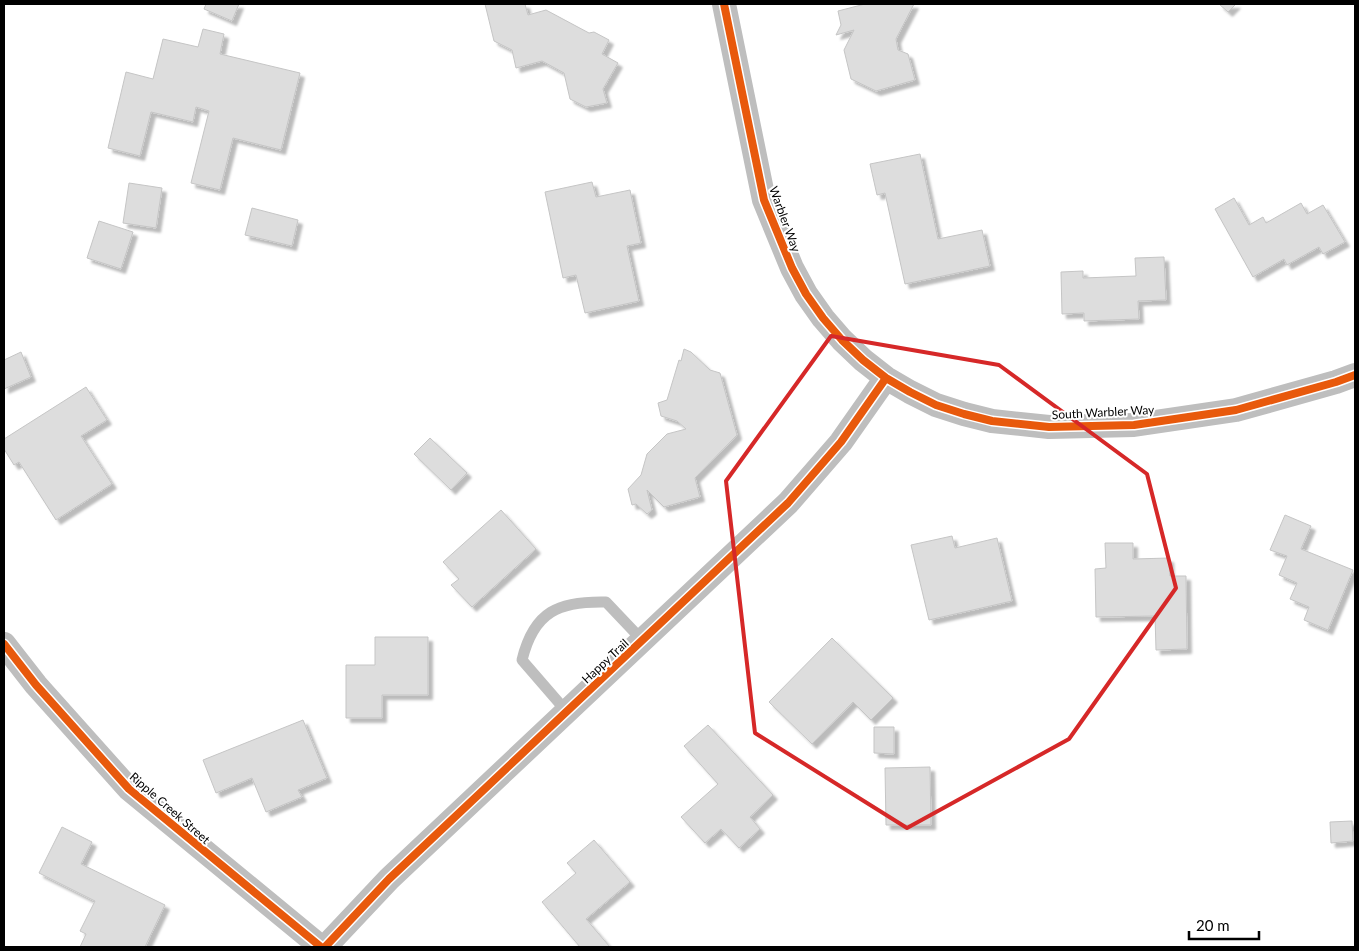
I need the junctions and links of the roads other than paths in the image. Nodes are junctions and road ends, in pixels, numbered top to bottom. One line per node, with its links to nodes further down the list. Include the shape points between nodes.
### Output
1 (724, 4): 3 (street, Warbler Way, via 764,200 792,268 806,294 835,333)
2 (1355, 375): 3 (street, South Warbler Way, via 1236,410 1134,425 1049,427 992,421 964,414 936,405)
3 (886, 378): 4 (street, Happy Trail, via 841,442 788,503)
4 (643, 641): 6 (street, Happy Trail); 6 (lane, via 606,602 580,602 559,607 540,620 526,642 522,660)
5 (4, 644): 7 (street, Ripple Creek Street, via 36,685 129,789)
6 (567, 712): 8 (street, Happy Trail, via 389,879)
7 (321, 947)
8 (325, 947)

